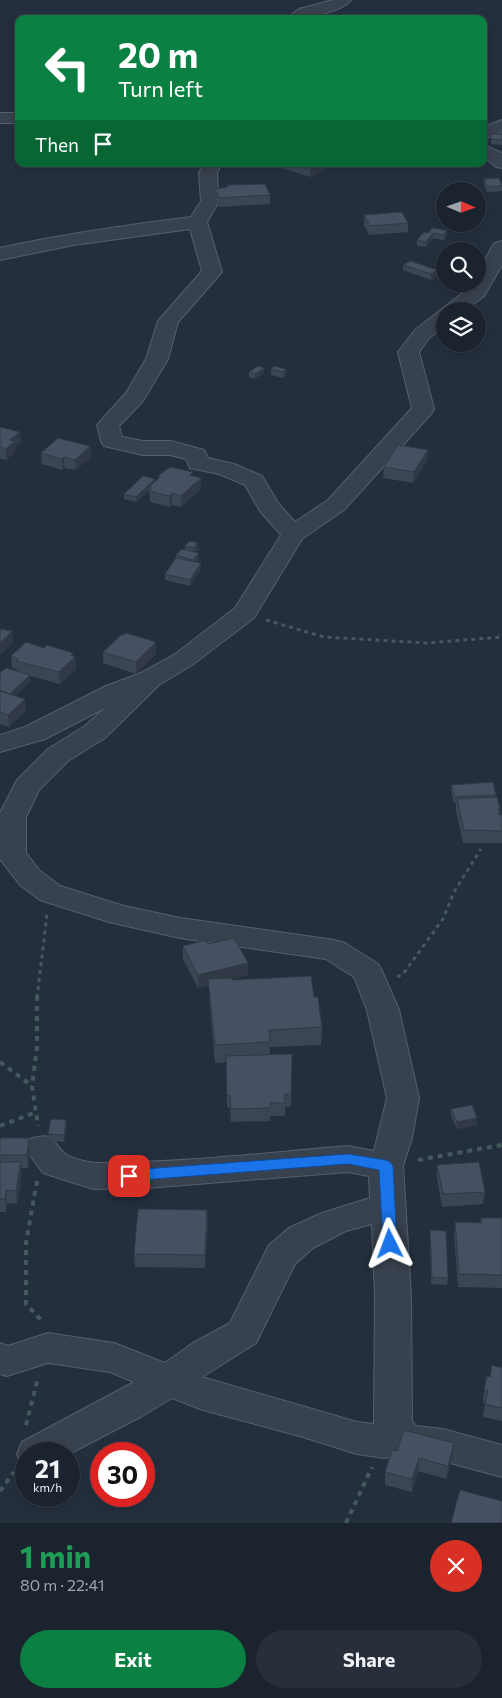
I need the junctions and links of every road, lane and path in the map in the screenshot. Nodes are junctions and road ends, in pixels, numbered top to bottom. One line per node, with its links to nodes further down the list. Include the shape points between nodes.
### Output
1 (343, 0): 2 (street)
2 (299, 15)
3 (0, 118): 4 (street)
4 (15, 118)
5 (487, 118): 6 (street)
6 (502, 119)
7 (502, 125): 8 (street)
8 (487, 132)
9 (487, 152): 10 (street)
10 (502, 163)
11 (211, 167): 12 (street, via 208,173 210,201)
12 (198, 222): 14 (street, via 35,245); 17 (street, via 212,272 168,321 156,359 135,396 108,425 112,441 143,448 171,448 196,455 198,462 254,481 268,506)
13 (502, 247): 15 (street, via 477,292)
14 (0, 254)
15 (463, 302)
16 (436, 323): 17 (street, via 408,352 423,409 336,505)
17 (293, 534): 18 (street)
18 (245, 613): 19 (path, via 324,638 427,643); 20 (street, via 183,660)
19 (502, 637)
20 (150, 678): 21 (street, via 114,692 35,734); 23 (street, via 95,732 58,756 27,786 12,817 12,854 30,878)
21 (0, 744)
22 (481, 849): 24 (path, via 454,892 443,919 403,974)
23 (50, 893): 24 (street, via 120,915 180,928 334,950 367,971); 26 (path, via 37,989 37,1048)
24 (374, 989): 31 (street, via 383,1010 403,1098)
25 (0, 1062): 26 (path)
26 (32, 1086): 27 (path)
27 (36, 1112): 28 (path); 30 (path)
28 (0, 1126)
29 (502, 1145): 31 (path)
30 (42, 1148): 31 (street, via 55,1164 93,1176 148,1175 348,1159); 33 (path, via 26,1243 26,1304 46,1325)
31 (386, 1166): 32 (street)
32 (388, 1209): 35 (street, via 368,1211 334,1222 301,1238 282,1254 243,1333); 39 (street, via 393,1296 393,1425 405,1441 443,1445)
33 (48, 1348): 34 (street, via 6,1361); 35 (street, via 114,1358); 36 (path, via 28,1413)
34 (0, 1358)
35 (169, 1380): 37 (street, via 130,1405); 38 (street, via 203,1394 356,1438)
36 (24, 1442)
37 (57, 1442)
38 (384, 1442): 40 (path)
39 (502, 1461)
40 (346, 1523)

